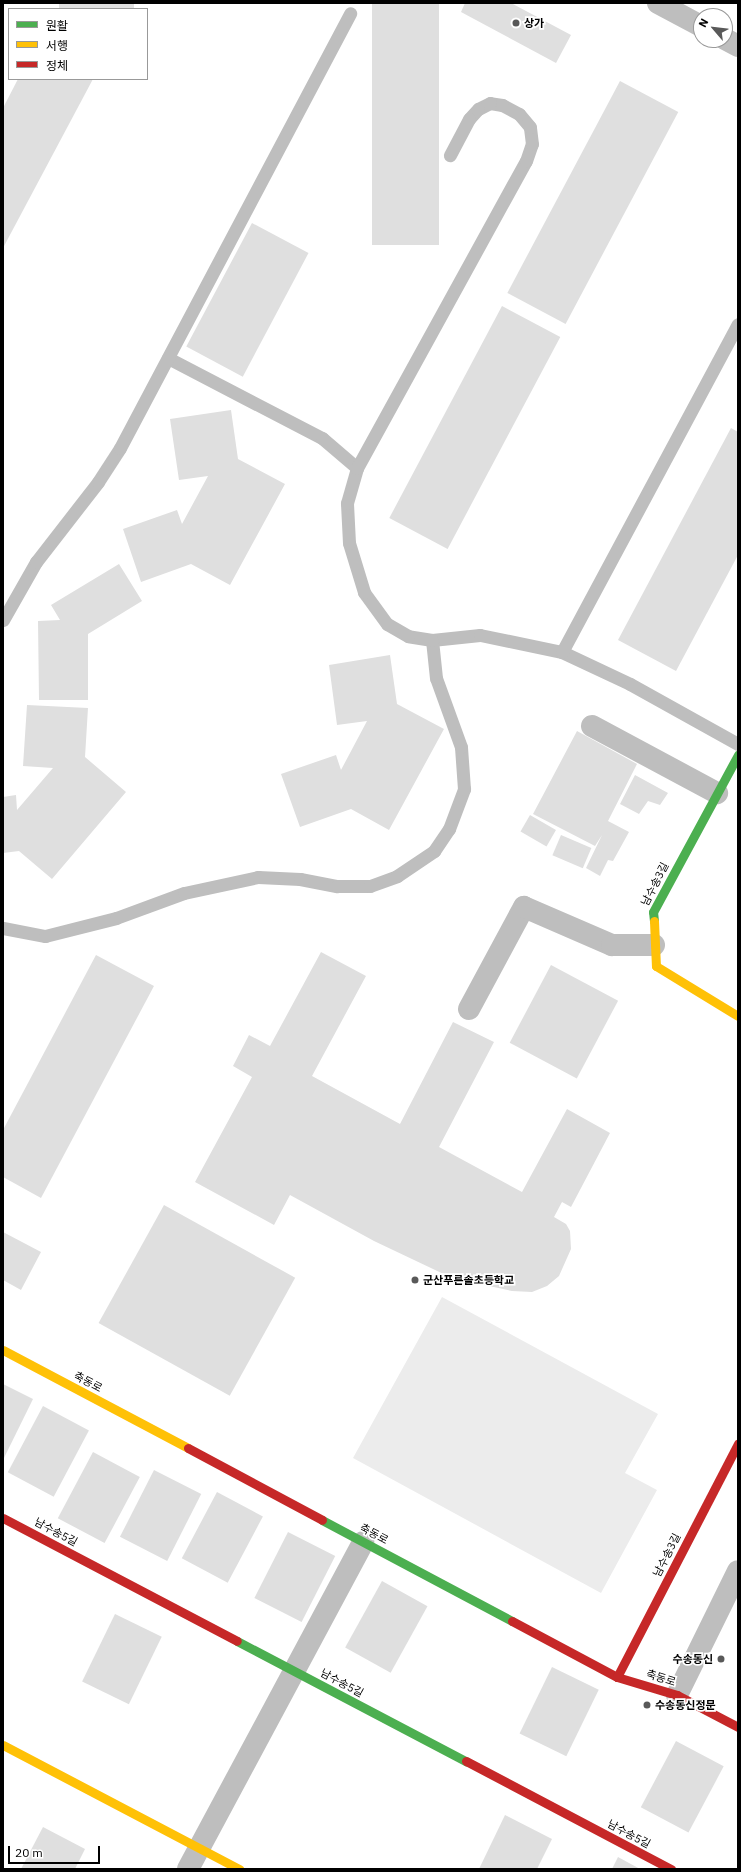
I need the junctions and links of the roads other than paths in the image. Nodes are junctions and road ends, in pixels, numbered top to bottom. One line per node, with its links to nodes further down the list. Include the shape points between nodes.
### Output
1 (658, 3): 3 (street)
2 (350, 13): 6 (lane)
3 (693, 22)
4 (450, 155): 7 (lane, via 469,119 478,109 490,103 502,105 520,114 530,127 532,144 526,161)
5 (738, 324): 10 (lane)
6 (168, 358): 7 (lane, via 322,438); 8 (lane, via 120,448 98,482 36,562)
7 (356, 468): 9 (lane, via 347,503 349,543 364,592 387,624 408,636)
8 (3, 620)
9 (432, 640): 10 (lane, via 480,634); 15 (lane, via 436,678 461,747 464,789 449,829 434,851 397,876 370,886 337,886 300,879 258,877 184,893 116,918 45,936)
10 (562, 652): 12 (lane, via 630,684)
11 (592, 726): 14 (street)
12 (738, 744)
13 (738, 755): 14 (street, 남수송3길)
14 (717, 793): 16 (street, 남수송3길, via 653,912)
15 (3, 928)
16 (654, 945): 17 (street, via 612,945 524,906); 18 (street, 남수송3길, via 656,966)
17 (469, 1009)
18 (738, 1016)
19 (3, 1350): 22 (street, 축동로)
20 (738, 1444): 25 (street, 남수송3길)
21 (3, 1518): 24 (street, 남수송5길)
22 (363, 1542): 24 (street); 25 (street, 축동로)
23 (738, 1571): 26 (street)
24 (295, 1672): 29 (street); 32 (street, 남수송5길)
25 (617, 1677): 26 (street, 축동로)
26 (677, 1695): 27 (street, 축동로)
27 (738, 1727)
28 (3, 1745): 29 (street)
29 (200, 1848): 30 (street); 31 (street)
30 (188, 1869)
31 (240, 1869)
32 (670, 1869)

